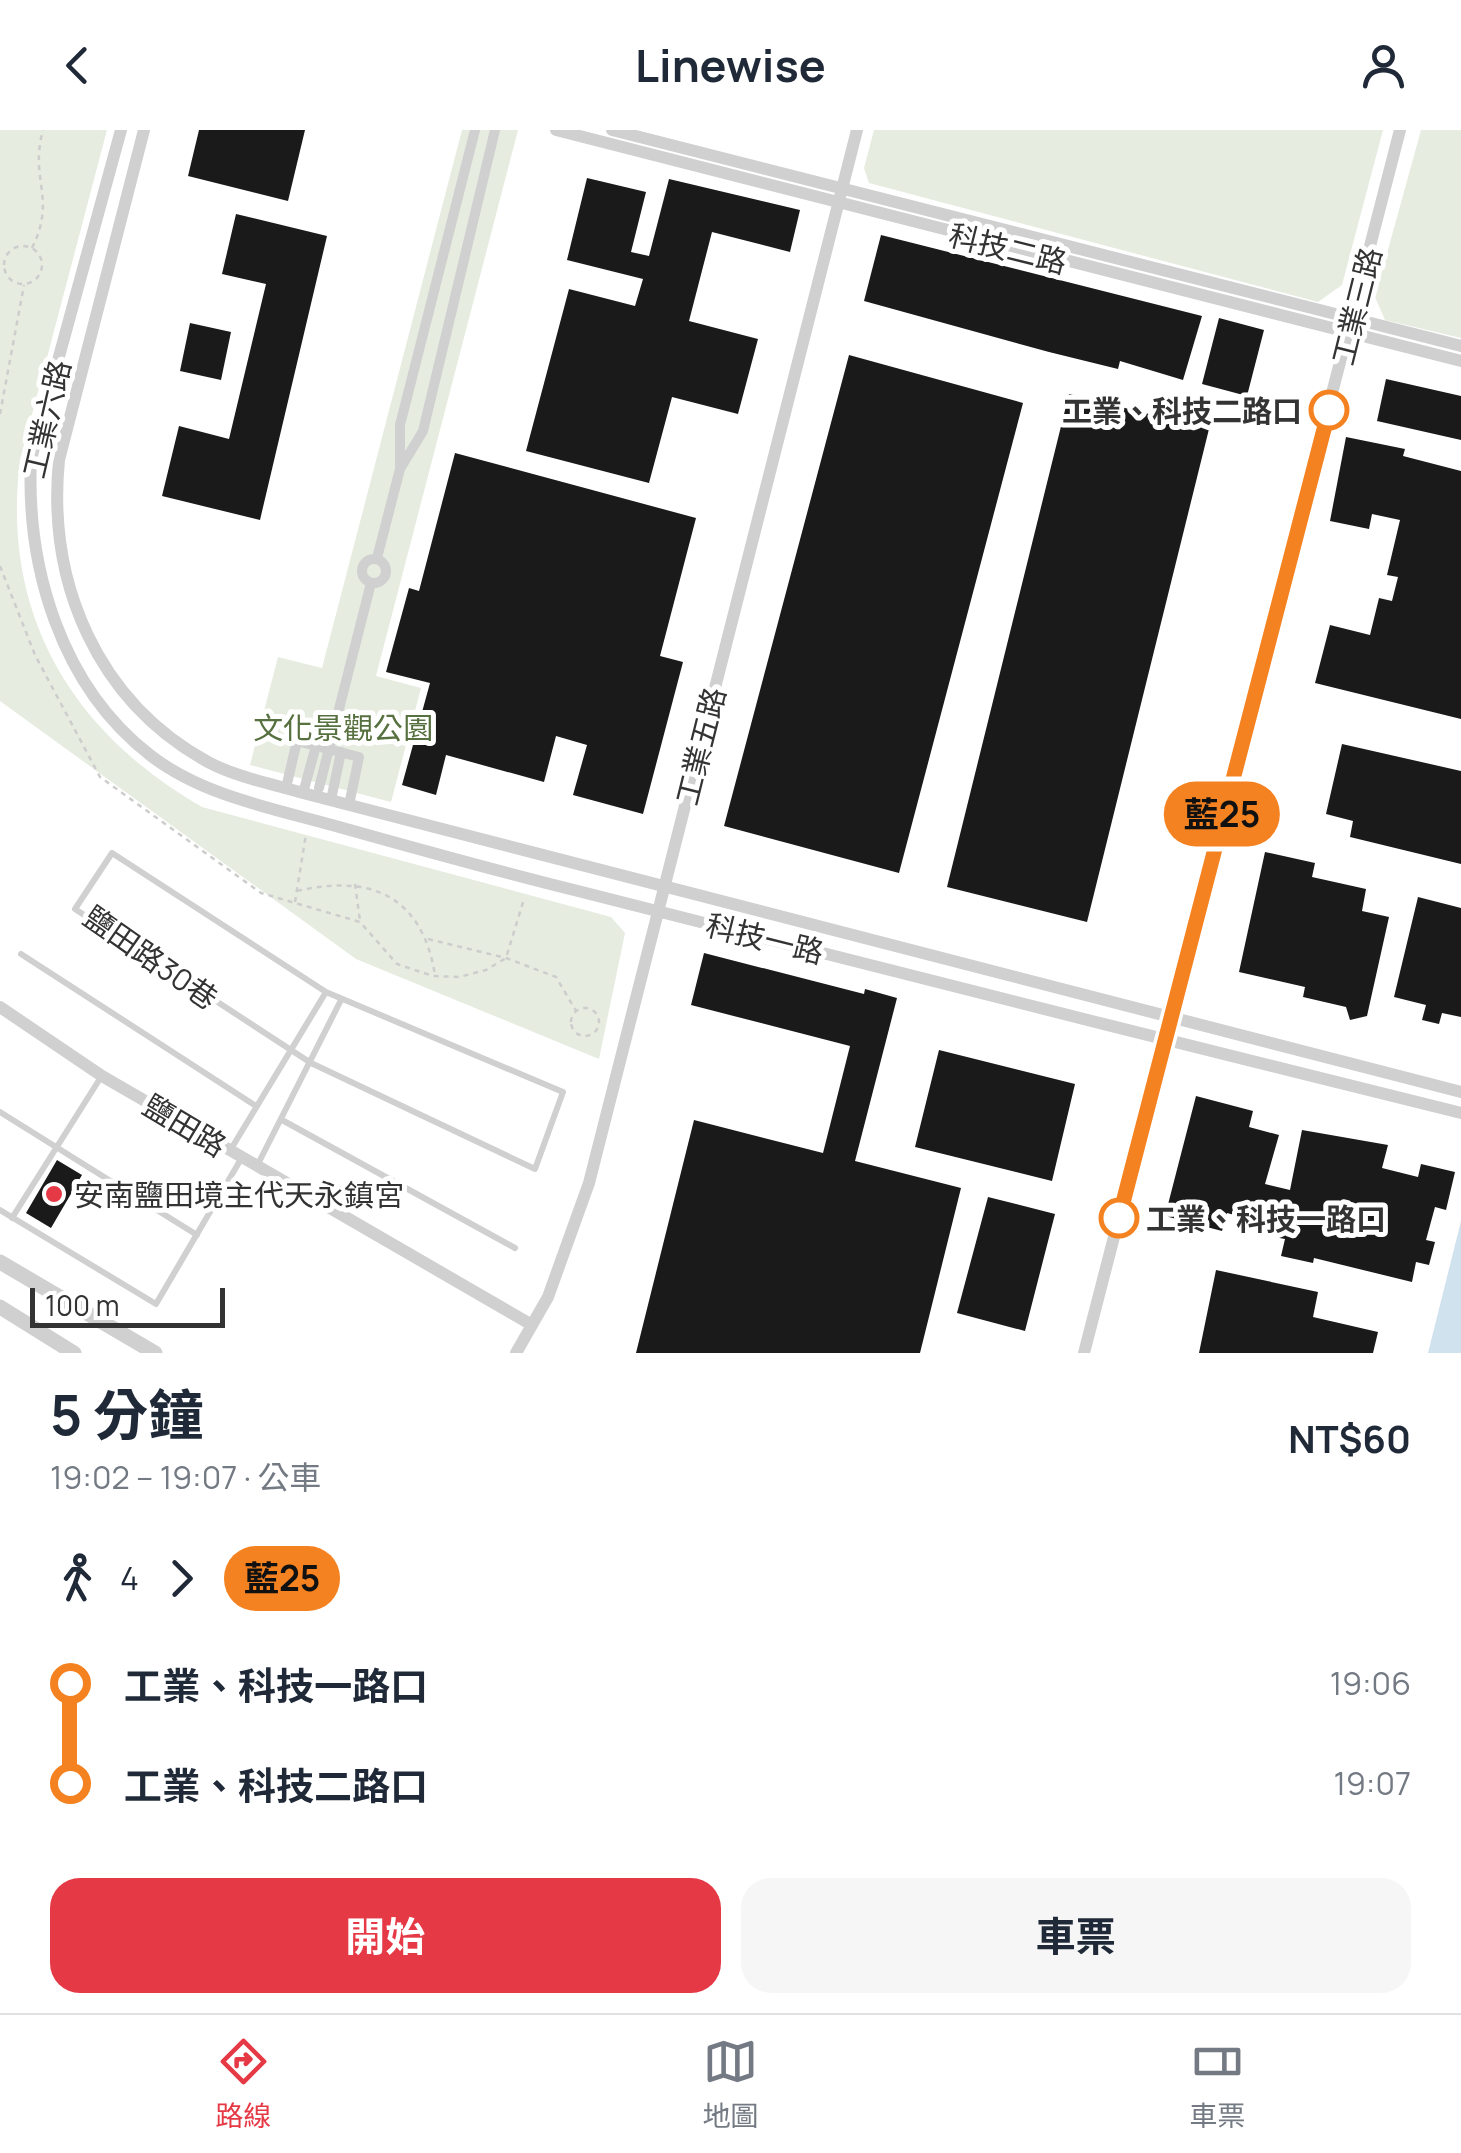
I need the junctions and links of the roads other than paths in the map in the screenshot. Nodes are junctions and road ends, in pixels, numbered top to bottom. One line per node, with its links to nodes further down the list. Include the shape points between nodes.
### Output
1 (121, 130): 18 (street, 工業六路, via 32,459 29,508 36,555 66,650)
2 (144, 130): 17 (street, 工業六路, via 59,460 55,499 70,592 90,646)
3 (475, 130): 14 (street, via 400,426)
4 (495, 130): 14 (street, via 422,431)
5 (556, 130): 10 (street, 科技二路)
6 (612, 130): 9 (street, 科技二路)
7 (857, 130): 9 (street, 工業五路)
8 (1400, 130): 11 (street, 工業三路)
9 (842, 186): 10 (street, 工業五路); 11 (street, 科技二路)
10 (838, 205): 11 (street, 科技二路); 27 (street, 工業五路)
11 (1350, 328): 12 (street, 科技二路); 13 (street, 科技二路); 33 (street, 工業三路)
12 (1461, 346)
13 (1461, 362)
14 (400, 469): 15 (street)
15 (377, 558): 16 (street, via 363,566); 16 (street, via 386,574)
16 (371, 583): 20 (street)
17 (119, 689): 22 (street, 科技一路, via 211,764)
18 (98, 702): 28 (street, 科技一路, via 149,754 190,780 464,862)
19 (316, 746): 20 (street); 22 (street, via 297,741); 24 (street)
20 (328, 749): 21 (street); 23 (street)
21 (341, 752): 25 (street); 26 (street, via 359,757)
22 (286, 788): 24 (street, 科技一路)
23 (319, 788)
24 (303, 793): 25 (street, 科技一路)
25 (331, 800): 26 (street, 科技一路)
26 (349, 804): 27 (street, 科技一路)
27 (663, 889): 28 (street, 工業五路); 33 (street, 科技一路)
28 (656, 910): 34 (street, 科技一路); 52 (street, 工業五路, via 589,1183)
29 (21, 954): 39 (lane)
30 (326, 992): 31 (lane, 鹽田路30巷); 35 (lane); 35 (lane, 鹽田路30巷, via 112,853 75,908)
31 (342, 1000): 36 (lane); 36 (lane, 鹽田路30巷, via 563,1092 534,1168)
32 (0, 1007): 37 (street, 鹽田路)
33 (1169, 1015): 34 (street, 工業三路); 38 (street, 科技一路)
34 (1164, 1040): 41 (street, 科技一路); 56 (street, 工業三路)
35 (290, 1052): 36 (lane, 鹽田路30巷); 39 (lane)
36 (310, 1064): 42 (lane)
37 (102, 1076): 43 (lane); 44 (street, 鹽田路)
38 (1461, 1092)
39 (256, 1106): 44 (lane)
40 (0, 1112): 43 (lane)
41 (1461, 1114)
42 (282, 1120): 45 (lane); 49 (lane)
43 (54, 1149): 47 (lane); 48 (lane)
44 (235, 1155): 45 (street, 鹽田路); 48 (lane)
45 (256, 1167): 52 (street, 鹽田路)
46 (0, 1210): 47 (lane)
47 (12, 1218): 48 (lane, via 156,1304)
48 (197, 1234)
49 (515, 1248)
50 (0, 1262): 54 (street)
51 (0, 1306): 53 (street)
52 (532, 1325): 55 (street, 工業五路)
53 (74, 1353)
54 (155, 1353)
55 (516, 1353)
56 (1084, 1353)

